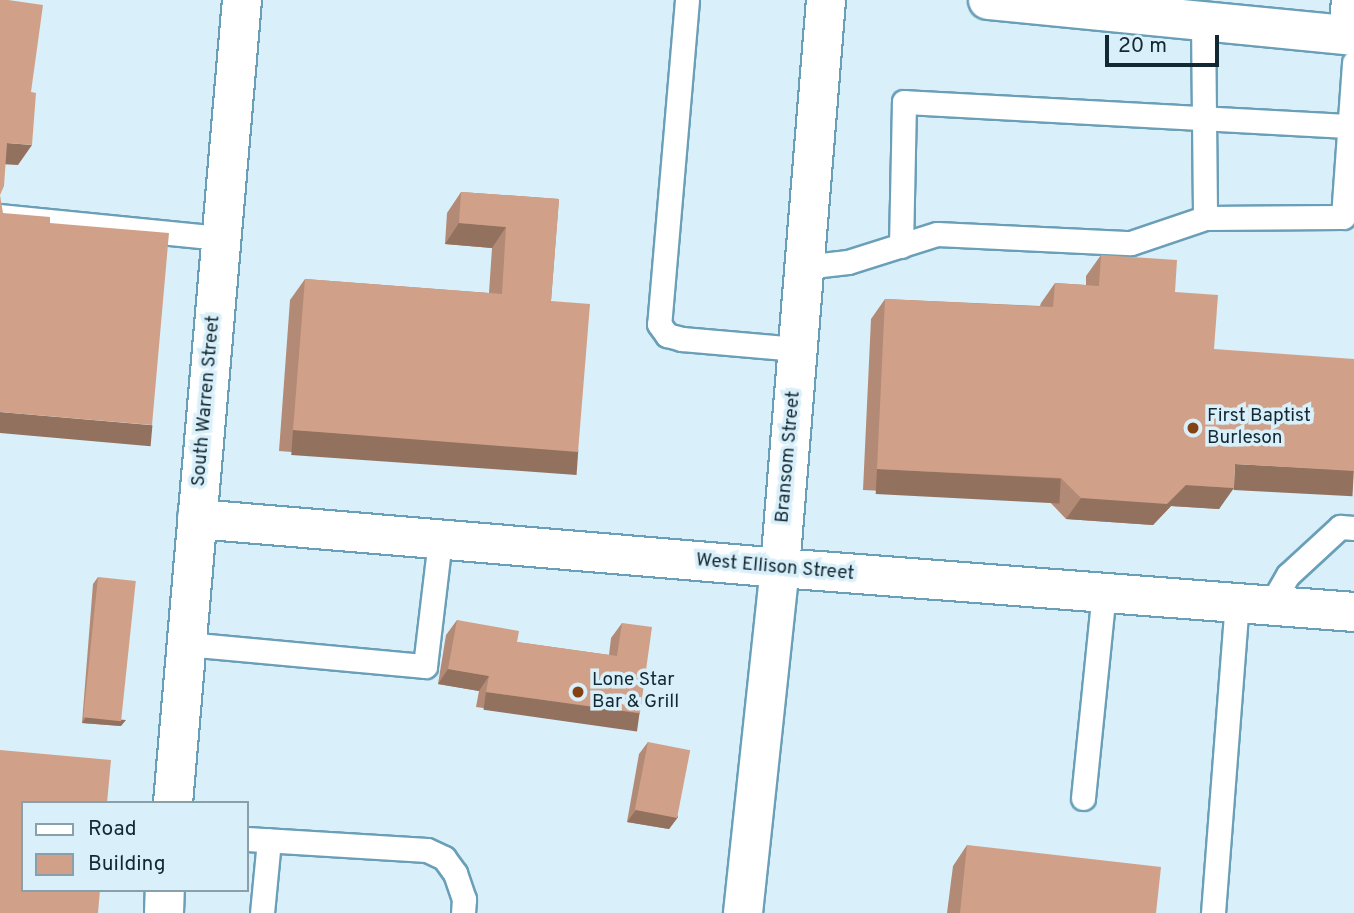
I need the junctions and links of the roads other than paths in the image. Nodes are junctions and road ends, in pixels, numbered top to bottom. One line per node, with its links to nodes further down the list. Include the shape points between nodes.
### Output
1 (242, 0): 12 (street, South Warren Street)
2 (687, 0): 15 (lane, via 659,324 667,335 682,339)
3 (826, 0): 14 (street, Bransom Street)
4 (988, 0): 5 (street)
5 (1121, 6): 6 (street)
6 (1203, 21): 7 (street); 8 (lane)
7 (1348, 33): 9 (lane)
8 (1203, 117): 9 (lane); 11 (lane); 13 (lane, via 904,102)
9 (1349, 126): 11 (lane, via 1343,217)
10 (0, 216): 12 (lane)
11 (1205, 218): 13 (lane, via 1131,243 937,234)
12 (221, 238): 16 (street, South Warren Street)
13 (901, 246): 14 (lane, via 848,262)
14 (804, 267): 15 (street, Bransom Street)
15 (797, 349): 19 (street, Bransom Street)
16 (197, 519): 18 (street, West Ellison Street); 23 (street, South Warren Street)
17 (1354, 527): 21 (lane, via 1340,527)
18 (440, 540): 19 (street, West Ellison Street); 23 (lane, via 425,666)
19 (780, 568): 20 (street, West Ellison Street); 31 (street, Bransom Street)
20 (1104, 593): 21 (street, West Ellison Street); 24 (lane)
21 (1254, 604): 22 (street, West Ellison Street); 32 (lane)
22 (1354, 612)
23 (187, 643): 25 (street, South Warren Street)
24 (1083, 798)
25 (173, 801)
26 (258, 840): 29 (lane); 30 (lane, via 427,850 444,858 455,873 464,899)
27 (166, 892): 28 (street)
28 (164, 913)
29 (262, 913)
30 (463, 913)
31 (743, 913)
32 (1213, 913)

